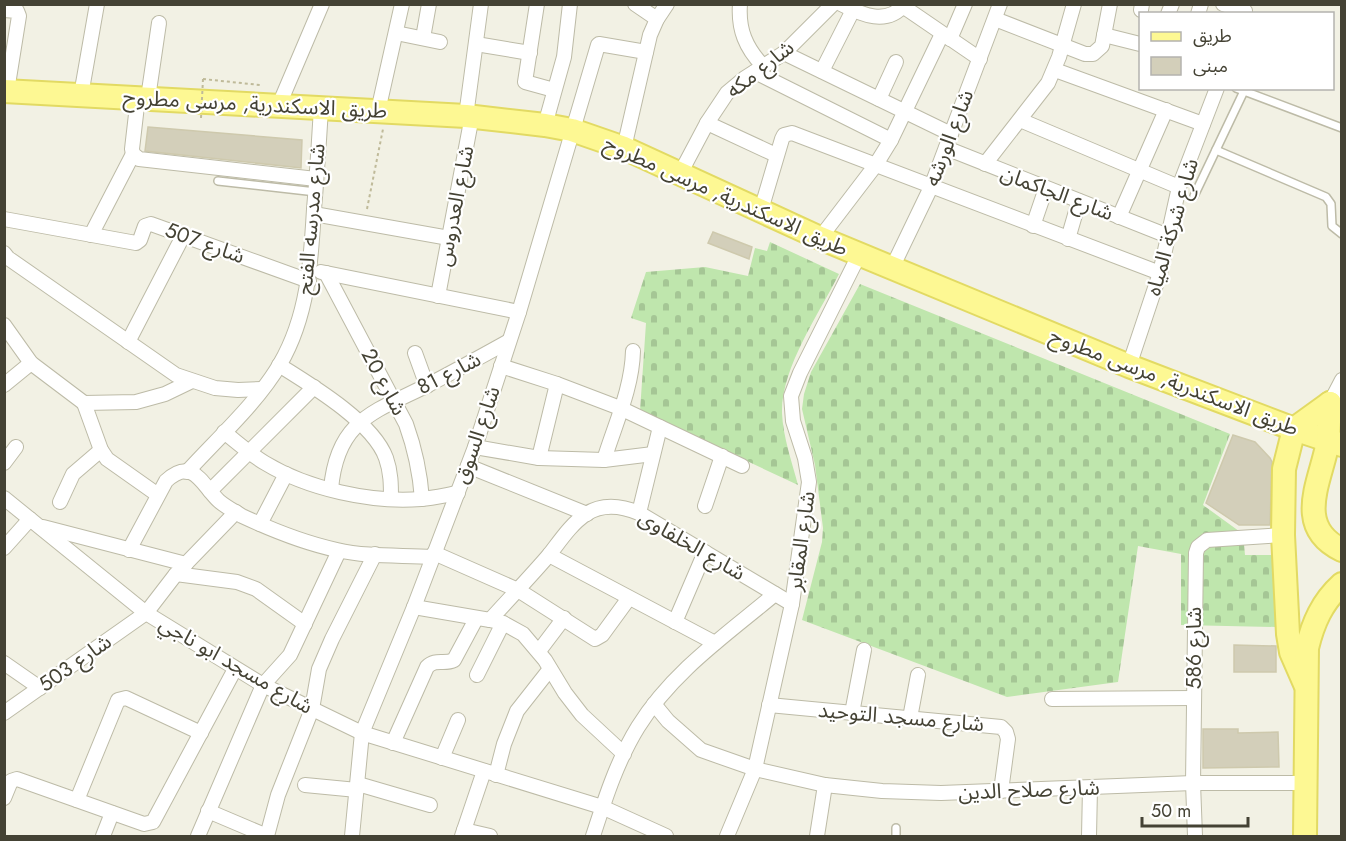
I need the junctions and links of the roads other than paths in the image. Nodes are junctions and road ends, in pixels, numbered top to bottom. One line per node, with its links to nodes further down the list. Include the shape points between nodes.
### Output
1 (97, 4): 45 (street)
2 (322, 4): 48 (street)
3 (402, 4): 24 (street)
4 (429, 4): 27 (street)
5 (481, 4): 29 (street, شارع العدروس)
6 (537, 4): 33 (street)
7 (570, 4): 40 (street, via 564,57)
8 (635, 4): 21 (street)
9 (667, 4): 21 (street)
10 (833, 4): 34 (street, شارع مكه)
11 (965, 4): 26 (street)
12 (1000, 4): 22 (street, شارع الورشه)
13 (1074, 4): 30 (street)
14 (1110, 4): 25 (street)
15 (1223, 4): 20 (street)
16 (739, 5): 37 (street, via 741,32)
17 (904, 6): 18 (street, via 889,17 867,16); 26 (street)
18 (847, 8): 39 (street)
19 (4, 10): 43 (street, via 17,11 19,16)
20 (1247, 10)
21 (657, 19): 32 (street)
22 (995, 19): 30 (street); 35 (street, شارع الورشه)
23 (159, 23): 46 (street)
24 (396, 33): 27 (street); 51 (street)
25 (1104, 35): 30 (street, via 1102,46 1093,54); 31 (street)
26 (946, 36): 35 (street); 52 (street)
27 (423, 38): 28 (street)
28 (440, 42)
29 (476, 44): 33 (street); 53 (street, شارع العدروس)
30 (1061, 44): 38 (street)
31 (1139, 44)
32 (646, 52): 59 (street, شارع السوق, via 598,44); 62 (street)
33 (530, 53): 40 (street, via 525,83)
34 (784, 53): 37 (street, شارع مكه); 39 (street)
35 (980, 59): 60 (street, شارع الورشه)
36 (896, 62): 47 (street)
37 (759, 69): 55 (street, شارع مكه, via 727,93); 61 (street)
38 (1055, 70): 50 (street); 54 (street)
39 (822, 71): 47 (street)
40 (555, 90): 56 (street)
41 (1215, 90): 57 (street, شارع شركة المياه)
42 (1240, 90): 44 (lane)
43 (6, 91): 45 (main road, طريق الاسكندرية, مرسى مطروح)
44 (1244, 92): 58 (lane); 64 (lane)
45 (81, 95): 46 (main road, طريق الاسكندرية, مرسى مطروح)
46 (143, 98): 48 (main road, طريق الاسكندرية, مرسى مطروح); 65 (street)
47 (879, 99): 52 (street)
48 (279, 105): 49 (main road, طريق الاسكندرية, مرسى مطروح)
49 (321, 108): 51 (main road, طريق الاسكندرية, مرسى مطروح); 72 (street, شارع مدرسه الفتح)
50 (1166, 110): 57 (street); 69 (street)
51 (382, 111): 53 (main road, طريق الاسكندرية, مرسى مطروح)
52 (904, 112): 60 (street); 61 (street)
53 (469, 116): 56 (main road, طريق الاسكندرية, مرسى مطروح); 87 (street, شارع العدروس)
54 (1020, 120): 67 (street); 69 (street)
55 (707, 123): 66 (street); 70 (street, شارع مكه)
56 (545, 124): 59 (main road, طريق الاسكندرية, مرسى مطروح)
57 (1203, 124): 74 (street, شارع شركة المياه)
58 (1341, 128)
59 (572, 130): 62 (main road, طريق الاسكندرية, مرسى مطروح); 97 (street, شارع السوق)
60 (951, 135): 63 (street, شارع الورشه)
61 (891, 140): 68 (street)
62 (624, 148): 70 (main road, طريق الاسكندرية, مرسى مطروح)
63 (946, 148): 67 (street, شارع الجاكمان); 73 (street, شارع الورشه)
64 (1216, 150): 76 (lane); 83 (lane, via 1326,197 1331,204 1332,226)
65 (133, 154): 72 (street, via 146,161); 84 (street)
66 (776, 155): 68 (street, via 784,135 792,133); 78 (street)
67 (985, 164): 75 (street, شارع الجاكمان)
68 (875, 166): 73 (street); 88 (street)
69 (1139, 171): 74 (street); 80 (street)
70 (681, 172): 78 (main road, طريق الاسكندرية, مرسى مطروح)
71 (218, 181): 72 (lane)
72 (316, 185): 79 (street, شارع مدرسه الفتح)
73 (931, 187): 82 (street); 92 (street, شارع الورشه)
74 (1179, 187): 86 (street, شارع شركة المياه)
75 (1046, 188): 77 (street, شارع الجاكمان); 82 (street)
76 (1194, 196)
77 (1079, 201): 80 (street, شارع الجاكمان); 89 (street)
78 (761, 210): 88 (main road, طريق الاسكندرية, مرسى مطروح)
79 (314, 214): 87 (street); 95 (street, شارع مدرسه الفتح)
80 (1119, 217): 86 (street, شارع الجاكمان)
81 (4, 219): 84 (street, شارع 507)
82 (1034, 226): 89 (street)
83 (1341, 234)
84 (91, 235): 85 (street, شارع 507, via 136,243 148,224)
85 (183, 236): 95 (street, شارع 507); 100 (street)
86 (1168, 236): 94 (street, شارع شركة المياه)
87 (449, 238): 96 (street, شارع العدروس)
88 (820, 238): 91 (main road, طريق الاسكندرية, مرسى مطروح)
89 (1068, 239): 94 (street)
90 (4, 253): 100 (street)
91 (859, 255): 92 (main road, طريق الاسكندرية, مرسى مطروح); 164 (street, شارع المقابر, via 791,396 793,422 809,482)
92 (892, 268): 106 (main road, طريق الاسكندرية, مرسى مطروح)
93 (326, 273): 95 (street, شارع 507); 96 (street, شارع 507); 114 (street, شارع 20)
94 (1160, 273): 106 (street, شارع شركة المياه)
95 (310, 276): 104 (street, شارع مدرسه الفتح, via 301,317)
96 (438, 296): 97 (street, شارع 507)
97 (519, 312): 99 (street, شارع السوق)
98 (4, 325): 103 (street)
99 (509, 341): 105 (street, شارع السوق); 111 (street, شارع 81)
100 (128, 342): 108 (street, via 176,375)
101 (633, 351): 117 (street, via 628,390)
102 (415, 353): 111 (street)
103 (31, 363): 110 (street); 115 (street)
104 (279, 365): 112 (street); 113 (street, شارع مدرسه الفتح)
105 (501, 366): 109 (street); 124 (street, شارع السوق)
106 (1129, 366): 120 (main road, طريق الاسكندرية, مرسى مطروح)
107 (1341, 380): 116 (street)
108 (192, 381): 113 (street, via 215,388); 115 (street, via 136,402)
109 (557, 384): 117 (street); 129 (street)
110 (4, 385)
111 (427, 386): 114 (street, شارع 81)
112 (315, 387): 118 (street); 126 (street)
113 (262, 389): 121 (street, شارع مدرسه الفتح)
114 (395, 400): 118 (street, شارع 81); 142 (street, شارع 20, via 414,448)
115 (84, 403): 125 (street)
116 (1330, 403): 120 (main road); 122 (main road)
117 (620, 408): 119 (street); 130 (street)
118 (359, 422): 136 (street, شارع 81, via 338,452); 141 (street, via 386,456 392,478)
119 (660, 427): 127 (street); 128 (street)
120 (1294, 429): 122 (main road, طريق الاسكندرية, مرسى مطروح); 150 (main road, via 1284,469)
121 (224, 432): 126 (street); 134 (street, شارع مدرسه الفتح)
122 (1335, 443): 153 (main road, via 1313,498 1313,516 1320,532)
123 (16, 447): 131 (street)
124 (475, 447): 129 (street); 132 (street, شارع السوق)
125 (101, 450): 139 (street, via 115,466); 143 (street, via 74,474)
126 (248, 452): 135 (street); 137 (street)
127 (653, 454): 130 (street); 146 (street)
128 (722, 456): 133 (street); 144 (street)
129 (539, 458): 130 (street)
130 (604, 460)
131 (4, 463)
132 (468, 466): 138 (street, شارع السوق); 147 (street)
133 (742, 466)
134 (187, 472): 137 (street, via 201,478); 139 (street, شارع مدرسه الفتح, via 170,477)
135 (286, 474): 136 (street); 149 (street)
136 (331, 489): 141 (street)
137 (210, 491): 145 (street)
138 (458, 493): 142 (street); 157 (street, شارع السوق)
139 (158, 495): 152 (street, شارع مدرسه الفتح)
140 (4, 498): 148 (street, شارع مسجد ابو ناجي)
141 (391, 499): 142 (street)
142 (422, 499)
143 (60, 502)
144 (705, 506)
145 (236, 512): 149 (street); 159 (street, شارع 503)
146 (639, 513): 147 (street, شارع الخلفاوى, via 613,507); 155 (street, شارع الخلفاوى)
147 (587, 514): 158 (street, شارع الخلفاوى)
148 (34, 522): 151 (street); 152 (street); 166 (street, شارع مسجد ابو ناجي)
149 (260, 524): 154 (street)
150 (1283, 535): 179 (main road, via 1288,634); 182 (street, شارع 586, via 1207,540 1198,547)
151 (4, 548)
152 (129, 550): 159 (street)
153 (1341, 550)
154 (339, 551): 156 (street); 170 (street)
155 (705, 552): 162 (street, شارع الخلفاوى); 169 (street)
156 (375, 554): 157 (street); 186 (street, via 319,669)
157 (433, 555): 161 (street); 165 (street, شارع السوق)
158 (549, 555): 161 (street, شارع الخلفاوى); 163 (street)
159 (181, 569): 166 (street, شارع 503); 170 (street, via 256,590)
160 (1341, 585): 179 (main road, via 1323,604 1313,625)
161 (518, 590): 167 (street); 168 (street, شارع الخلفاوى)
162 (775, 594): 164 (street, شارع الخلفاوى); 171 (street)
163 (629, 598): 167 (street, via 599,638 592,638); 169 (street)
164 (792, 604): 185 (street, شارع المقابر)
165 (414, 607): 168 (street); 192 (street, شارع السوق)
166 (146, 613): 175 (street, شارع مسجد ابو ناجي); 181 (street, شارع 503)
167 (564, 618): 173 (street)
168 (490, 621): 173 (street, via 523,634); 177 (street); 193 (street, via 454,660 435,661 427,667)
169 (675, 622): 171 (street)
170 (305, 624): 180 (street, via 290,654)
171 (715, 643): 184 (street)
172 (864, 650): 188 (street)
173 (539, 651): 176 (street)
174 (4, 663): 181 (street)
175 (235, 669): 180 (street, شارع مسجد ابو ناجي); 191 (street)
176 (550, 669): 194 (street, via 582,715); 197 (street, via 517,711)
177 (477, 675)
178 (918, 675): 189 (street)
179 (1305, 684): 199 (main road)
180 (263, 686): 186 (street, شارع مسجد ابو ناجي); 209 (street)
181 (40, 688): 187 (street, شارع 503)
182 (1194, 698): 183 (street); 198 (street, شارع 586)
183 (1052, 699)
184 (654, 704): 194 (street); 196 (street, شارع صلاح الدين, via 701,750)
185 (769, 705): 188 (street, شارع مسجد التوحيد); 196 (street, شارع المقابر)
186 (312, 709): 192 (street, شارع مسجد ابو ناجي); 212 (street, via 278,795)
187 (4, 713)
188 (852, 713): 189 (street, شارع مسجد التوحيد)
189 (910, 718): 204 (street, شارع مسجد التوحيد, via 1001,727 1008,739)
190 (458, 720): 195 (street)
191 (201, 733): 206 (street, via 126,698 118,699); 210 (street, via 153,822 144,824)
192 (362, 733): 193 (street, شارع مسجد ابو ناجي); 202 (street, شارع السوق)
193 (393, 743): 195 (street, شارع مسجد ابو ناجي)
194 (624, 753): 208 (street)
195 (442, 758): 197 (street, شارع مسجد ابو ناجي)
196 (755, 769): 201 (street, شارع صلاح الدين); 219 (street, شارع المقابر)
197 (490, 773): 208 (street, شارع مسجد ابو ناجي); 211 (street)
198 (1193, 783): 199 (street, شارع صلاح الدين); 203 (street, شارع صلاح الدين); 222 (street, شارع 586)
199 (1305, 783): 223 (main road)
200 (305, 785): 202 (street)
201 (825, 785): 204 (street, شارع صلاح الدين, via 912,792); 220 (street)
202 (357, 787): 207 (street); 215 (street, شارع السوق)
203 (1090, 788): 204 (street, شارع صلاح الدين); 221 (street)
204 (1001, 791)
205 (4, 798): 206 (street, via 11,781 17,779)
206 (77, 800): 210 (street)
207 (430, 805)
208 (602, 807): 217 (street); 218 (street, شارع مسجد ابو ناجي)
209 (208, 811): 212 (street); 214 (street)
210 (112, 813): 213 (street)
211 (463, 833): 216 (street)
212 (267, 836)
213 (103, 837)
214 (198, 837)
215 (352, 837)
216 (490, 837)
217 (593, 837)
218 (666, 837)
219 (727, 837)
220 (817, 837)
221 (1089, 837)
222 (1195, 837)
223 (1305, 837)

